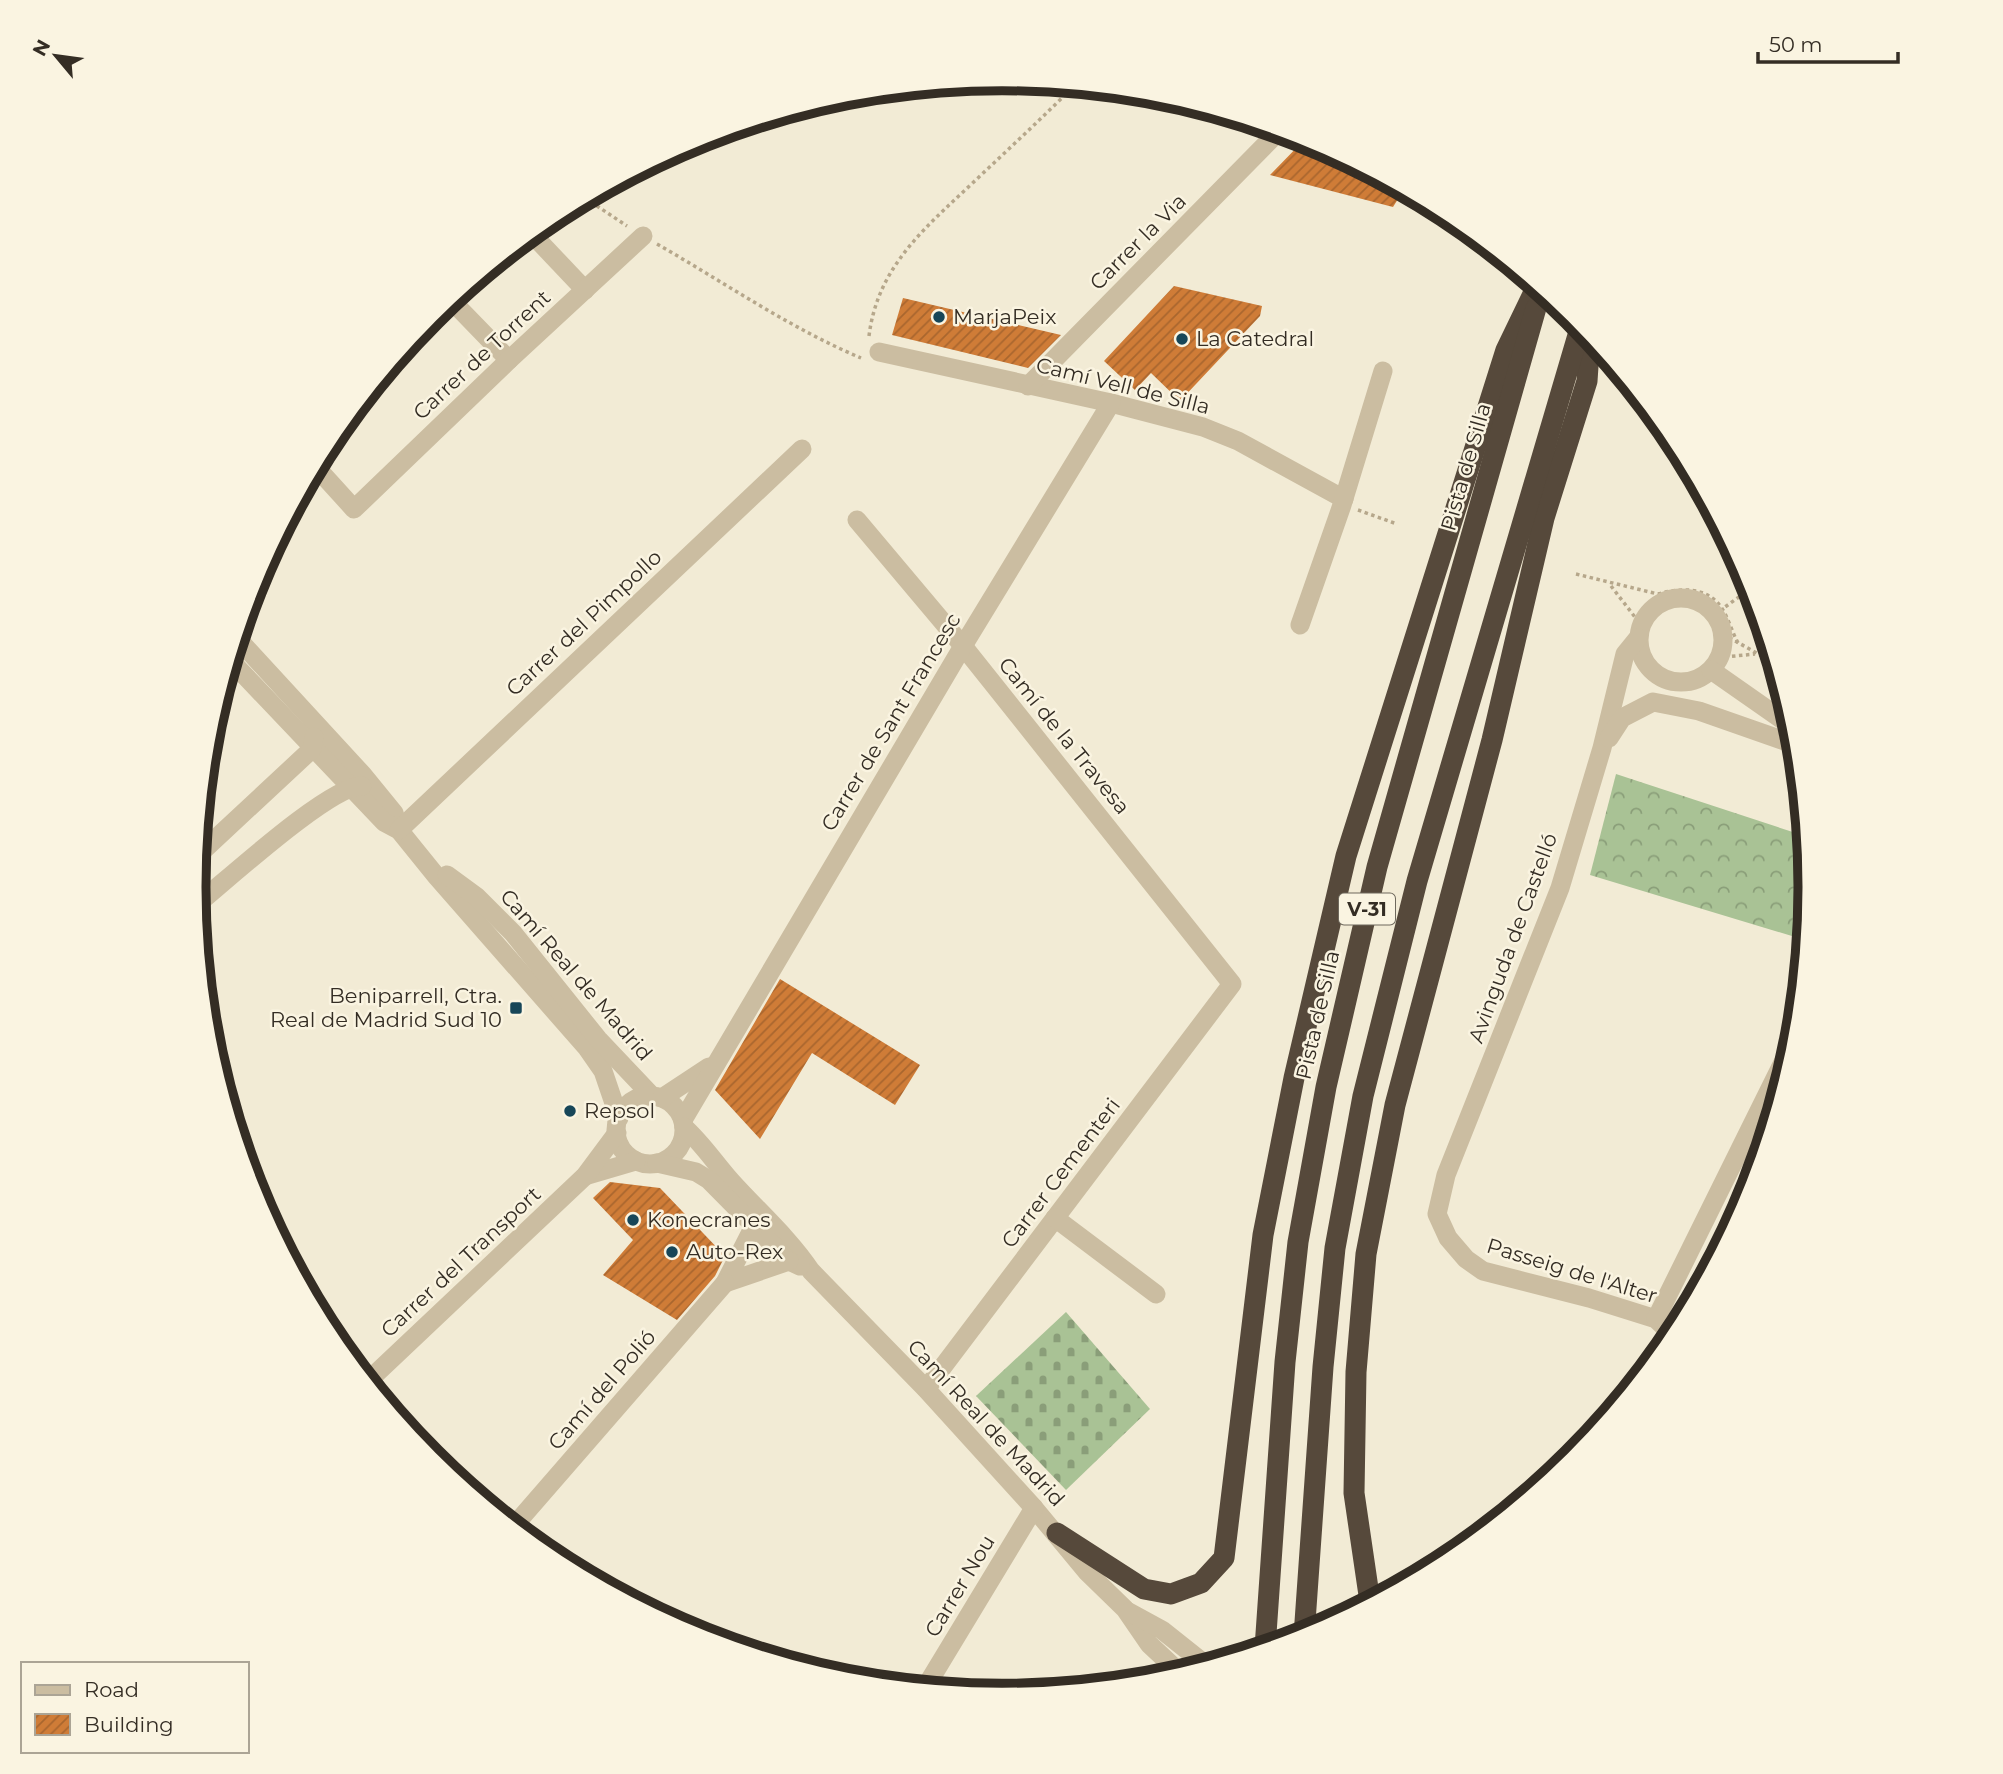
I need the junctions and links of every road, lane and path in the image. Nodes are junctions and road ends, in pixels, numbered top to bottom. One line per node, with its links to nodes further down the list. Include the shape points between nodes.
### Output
1 (1066, 94): 12 (path, via 911,242 889,274 872,315)
2 (1271, 139): 15 (street, Carrer la Via)
3 (594, 204): 4 (path)
4 (643, 236): 6 (street, Carrer de Torrent); 12 (path, via 842,350)
5 (538, 240): 6 (street)
6 (585, 290): 13 (street, Carrer de Torrent)
7 (1534, 297): 71 (highway, via 1506,350 1346,856 1294,1078 1264,1235 1224,1558 1201,1583 1171,1594 1144,1588)
8 (1536, 298): 75 (highway, Pista de Silla / V-31, via 1377,867 1326,1087 1298,1242)
9 (458, 307): 13 (street)
10 (1577, 338): 74 (highway, V-31, via 1417,881 1363,1096 1335,1248)
11 (1589, 350): 72 (highway, via 1587,381 1544,518 1492,740 1395,1105 1366,1254 1356,1372 1353,1493)
12 (871, 355): 15 (street, Camí Vell de Silla)
13 (509, 360): 18 (street, Carrer de Torrent, via 354,509)
14 (1383, 371): 19 (street)
15 (1028, 386): 16 (street, Camí Vell de Silla)
16 (1111, 403): 19 (street, Camí Vell de Silla, via 1220,433); 31 (street, Carrer de Sant Francesc)
17 (802, 449): 45 (street, Carrer del Pimpollo)
18 (322, 474)
19 (1344, 499): 28 (street)
20 (1366, 513): 22 (path)
21 (857, 520): 31 (street, Camí de la Travesa)
22 (1397, 524)
23 (1576, 575): 24 (path)
24 (1609, 584): 26 (path); 29 (path)
25 (1742, 595): 27 (path)
26 (1666, 596): 27 (street, via 1700,602); 27 (path, via 1684,589 1696,591 1710,598); 29 (street, Avinguda de Castelló, via 1649,612)
27 (1718, 612): 30 (street); 30 (path)
28 (1300, 625)
29 (1640, 631): 37 (street, via 1639,650 1652,671 1674,682); 42 (street, Avinguda de Castelló, via 1625,654)
30 (1731, 639): 33 (path); 35 (street)
31 (963, 646): 49 (street, Camí de la Travesa); 50 (street, Carrer de Sant Francesc)
32 (243, 647): 38 (street)
33 (1756, 653): 34 (path); 35 (path)
34 (1763, 657)
35 (1715, 664): 37 (street, via 1704,676); 40 (street)
36 (237, 668): 43 (street)
37 (1686, 682): 39 (street)
38 (298, 703): 43 (street, via 301,721 314,734); 44 (street)
39 (1699, 711): 41 (street); 42 (street, via 1653,702 1622,718)
40 (1778, 714)
41 (1783, 740)
42 (1602, 748): 58 (street, Avinguda de Castelló, via 1560,888 1447,1175)
43 (312, 749): 44 (street); 46 (street)
44 (356, 780): 45 (street, Camí Real de Madrid); 48 (street, via 298,820)
45 (396, 822): 47 (street, Camí Real de Madrid)
46 (207, 846)
47 (428, 864): 52 (street, Camí Real de Madrid, via 477,897 513,933 598,1040); 54 (street, Camí Real de Madrid, via 587,1048 603,1071)
48 (205, 897)
49 (1232, 984): 59 (street, Carrer Cementeri)
50 (713, 1065): 52 (street, Carrer de Sant Francesc); 53 (street, Carrer de Sant Francesc)
51 (1772, 1084): 65 (street)
52 (657, 1097): 53 (street, via 675,1107); 54 (street, via 632,1102)
53 (683, 1124): 56 (street, via 680,1146); 62 (street, Camí Real de Madrid)
54 (618, 1125): 55 (street, via 623,1149); 57 (street, Carrer del Transport)
55 (636, 1161): 56 (street); 57 (street, Carrer del Transport)
56 (657, 1163): 60 (street, Camí Real de Madrid, via 696,1172 709,1180)
57 (585, 1176): 67 (street, Carrer del Transport)
58 (1437, 1214): 65 (street, Passeig de l'Alter, via 1448,1238 1483,1270)
59 (1055, 1218): 64 (street); 68 (street, Carrer Cementeri)
60 (754, 1226): 61 (street, Camí Real de Madrid); 63 (street, Camí del Polió)
61 (789, 1261): 62 (street, Camí Real de Madrid); 63 (street)
62 (811, 1271): 68 (street, Camí Real de Madrid)
63 (725, 1283): 70 (street, Camí del Polió)
64 (1156, 1293)
65 (1656, 1319): 66 (street, Passeig de l'Alter)
66 (1664, 1327)
67 (373, 1376)
68 (926, 1389): 69 (street, Camí Real de Madrid)
69 (1034, 1508): 71 (street, Camí Real de Madrid); 78 (street, Carrer Nou)
70 (519, 1520)
71 (1057, 1533): 73 (street, Camí Real de Madrid, via 1087,1572)
72 (1369, 1593)
73 (1125, 1609): 76 (street, Camí Real de Madrid); 77 (street, Camí Real de Madrid, via 1149,1644)
74 (1305, 1622)
75 (1266, 1638)
76 (1198, 1658)
77 (1171, 1665)
78 (930, 1679)

